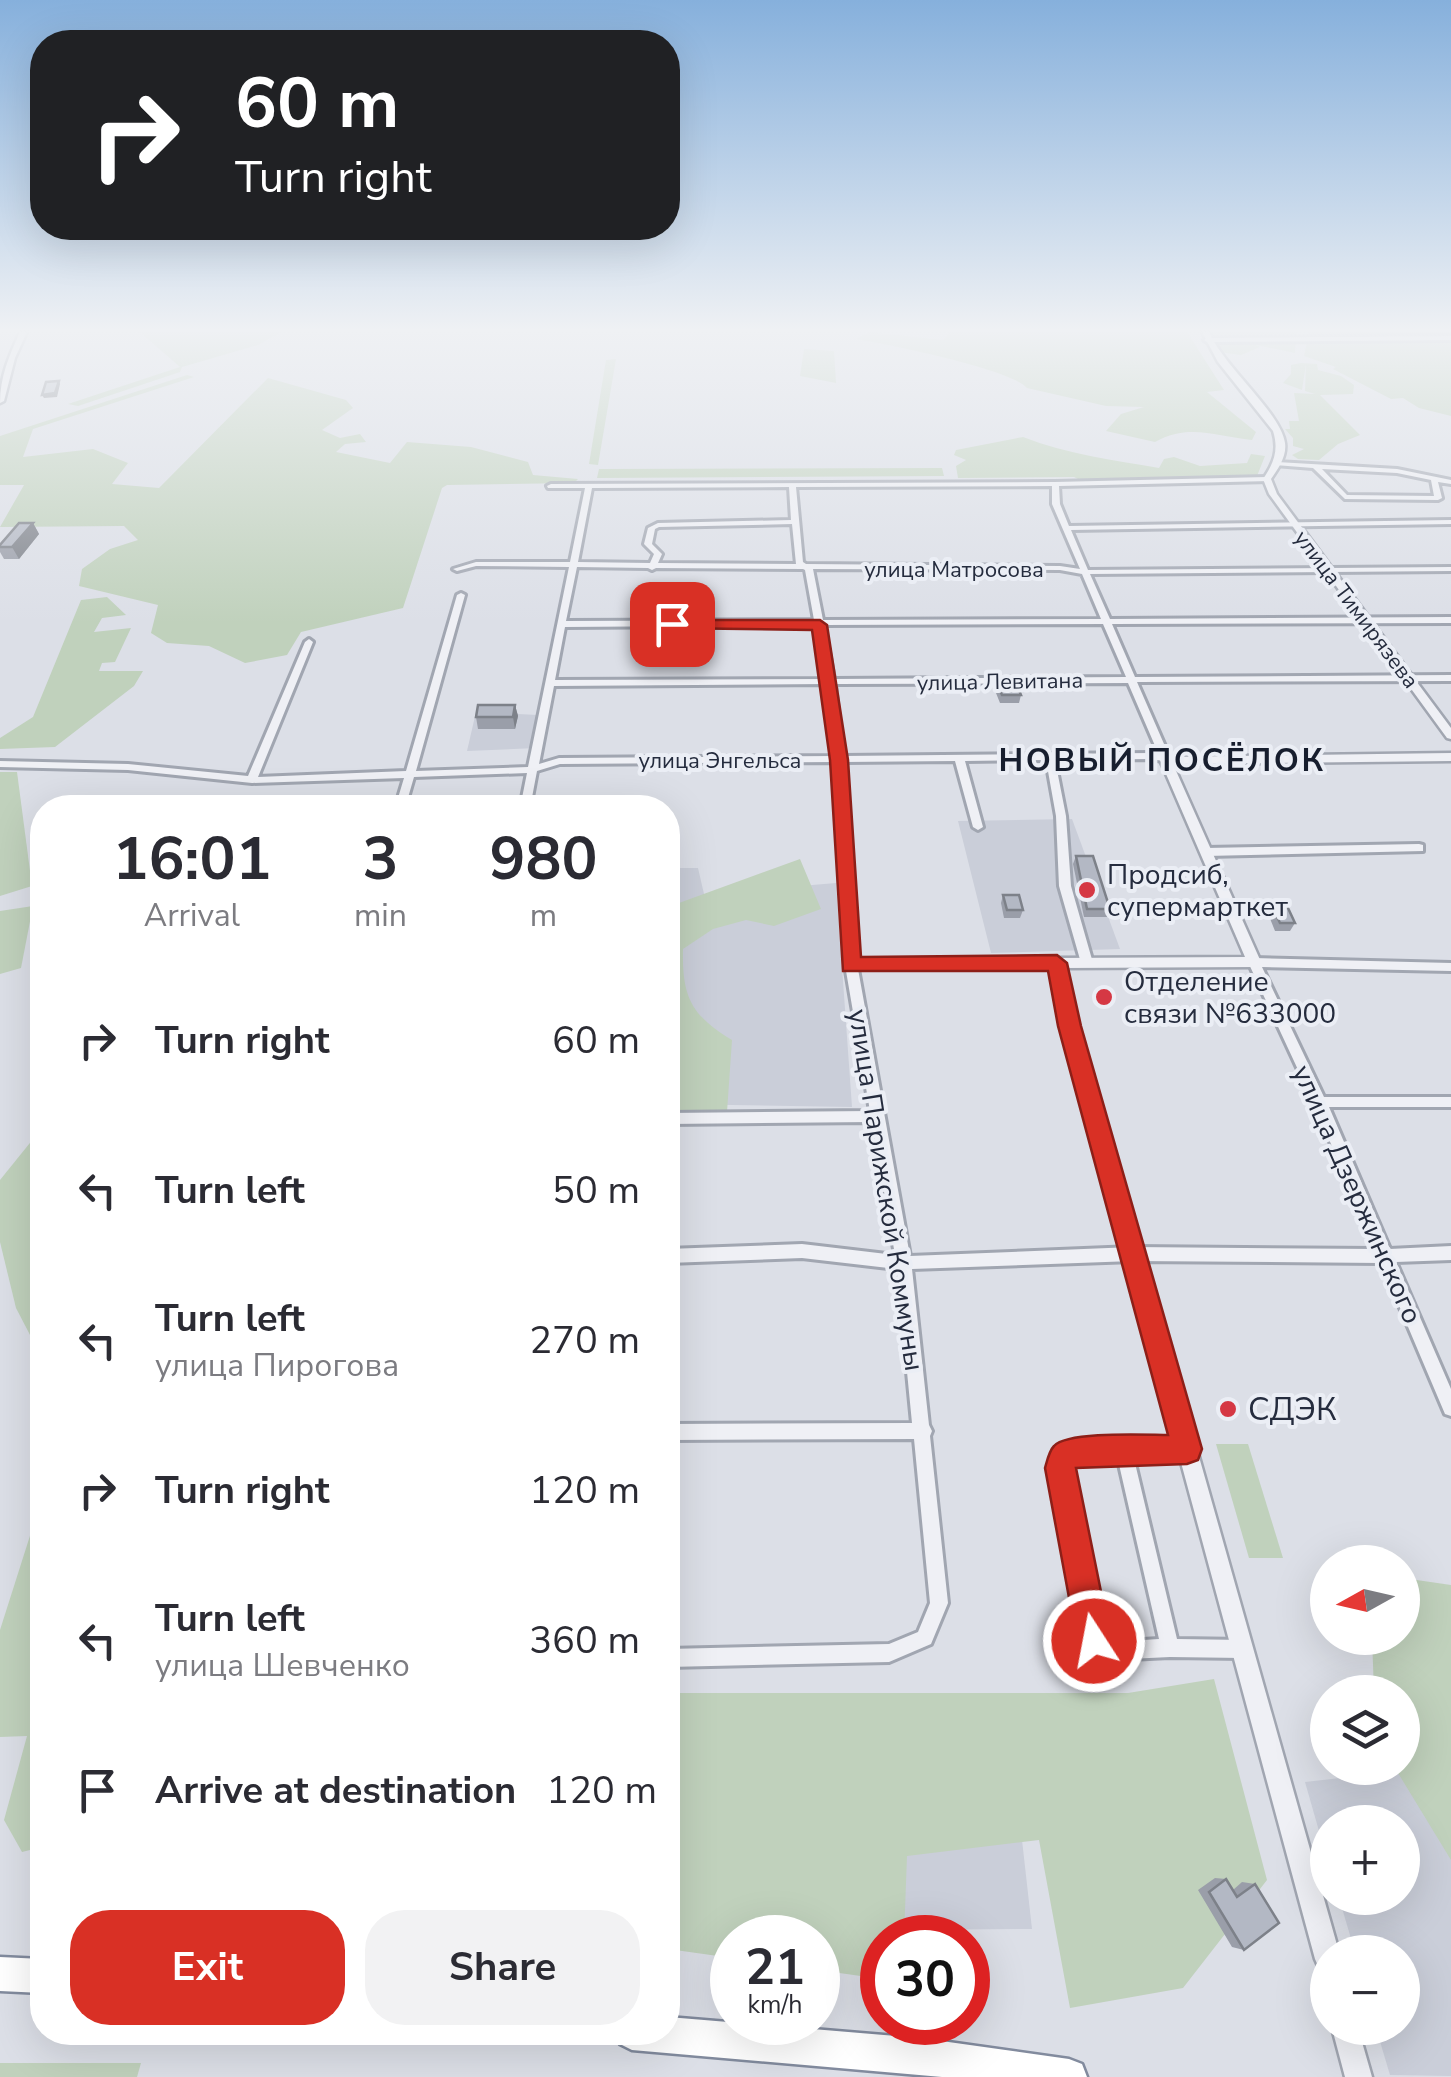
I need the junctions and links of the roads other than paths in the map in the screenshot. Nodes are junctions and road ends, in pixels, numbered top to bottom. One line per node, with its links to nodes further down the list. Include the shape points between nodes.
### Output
1 (1274, 429): 2 (street, via 1281,444)
2 (1277, 464): 3 (street); 5 (street)
3 (1316, 467): 4 (street); 4 (street, via 1345,497 1438,498)
4 (1434, 477): 6 (street)
5 (1267, 479): 7 (street); 13 (street, улица Тимирязева)
6 (1451, 482)
7 (1055, 484): 9 (street); 14 (street, улица Дзержинского)
8 (589, 485): 9 (street); 10 (street); 15 (street)
9 (792, 485): 11 (street, улица Парижской Коммуны)
10 (551, 486)
11 (795, 522): 16 (street, via 658,525 648,544 658,559); 19 (street, улица Парижской Коммуны, via 799,563)
12 (1451, 522): 13 (street)
13 (1294, 524): 14 (street); 20 (street, улица Тимирязева)
14 (1068, 528): 21 (street, улица Дзержинского)
15 (572, 567): 16 (street, улица Матросова); 18 (street, улица Матросова); 26 (street)
16 (652, 568): 19 (street, улица Матросова)
17 (1451, 568): 20 (street, улица Матросова)
18 (458, 569)
19 (810, 569): 21 (street, улица Матросова); 27 (street, улица Парижской Коммуны)
20 (1328, 569): 21 (street, улица Матросова); 25 (street, улица Тимирязева)
21 (1084, 572): 23 (street, улица Дзержинского)
22 (461, 595): 42 (street)
23 (1106, 620): 25 (street); 27 (street); 31 (street, улица Дзержинского)
24 (1451, 620): 25 (street)
25 (1366, 621): 30 (street, улица Тимирязева)
26 (561, 624): 27 (street); 33 (street)
27 (820, 625): 32 (street, улица Парижской Коммуны)
28 (309, 642): 43 (street)
29 (1451, 678): 30 (street, улица Левитана)
30 (1409, 679): 31 (street, улица Левитана); 34 (street, улица Тимирязева)
31 (1131, 680): 32 (street, улица Левитана); 39 (street, улица Дзержинского)
32 (830, 682): 33 (street, улица Левитана); 38 (street, улица Парижской Коммуны)
33 (549, 683): 41 (street)
34 (1451, 736)
35 (1050, 757): 37 (street, улица Энгельса); 39 (street, улица Энгельса); 51 (street, via 1065,886)
36 (1451, 757): 39 (street, улица Энгельса)
37 (959, 758): 38 (street, улица Энгельса); 46 (street)
38 (839, 760): 41 (street, улица Энгельса, via 560,760); 52 (street, улица Парижской Коммуны)
39 (1166, 760): 48 (street, улица Дзержинского)
40 (0, 764): 43 (street, улица Энгельса, via 128,767)
41 (531, 770): 42 (street, улица Энгельса); 45 (street)
42 (411, 772): 43 (street, улица Энгельса); 44 (street)
43 (252, 780)
44 (404, 795)
45 (527, 795)
46 (978, 826)
47 (1419, 848): 48 (street)
48 (1206, 852): 49 (street, улица Дзержинского)
49 (1254, 962): 51 (street); 53 (street); 54 (street, улица Дзержинского)
50 (1057, 963): 51 (street); 52 (street); 59 (street)
51 (1087, 964)
52 (851, 965): 56 (street, улица Парижской Коммуны)
53 (1451, 966)
54 (1320, 1102): 55 (street); 61 (street, улица Дзержинского)
55 (1451, 1102)
56 (878, 1116): 57 (street); 62 (street, улица Парижской Коммуны)
57 (680, 1118)
58 (1451, 1252): 61 (street)
59 (1133, 1254): 61 (street); 62 (street); 66 (street)
60 (680, 1256): 62 (street, via 802,1251)
61 (1387, 1256): 63 (street, улица Дзержинского)
62 (904, 1263): 64 (street, улица Парижской Коммуны)
63 (1451, 1408)
64 (924, 1431): 65 (street); 70 (street, улица Парижской Коммуны, via 939,1603 925,1638 889,1654)
65 (680, 1432)
66 (1187, 1449): 67 (street); 69 (street)
67 (1124, 1452): 68 (street); 68 (street, via 1068,1453 1060,1468 1094,1641 1108,1651)
68 (1170, 1648): 69 (street)
69 (1243, 1649): 71 (street)
70 (680, 1658)
71 (1321, 1935)
72 (0, 1974): 73 (highway)
73 (30, 1975)
74 (680, 2036): 76 (highway, via 920,2056)
75 (1350, 2045): 77 (street)
76 (1069, 2077)
77 (1358, 2077)

